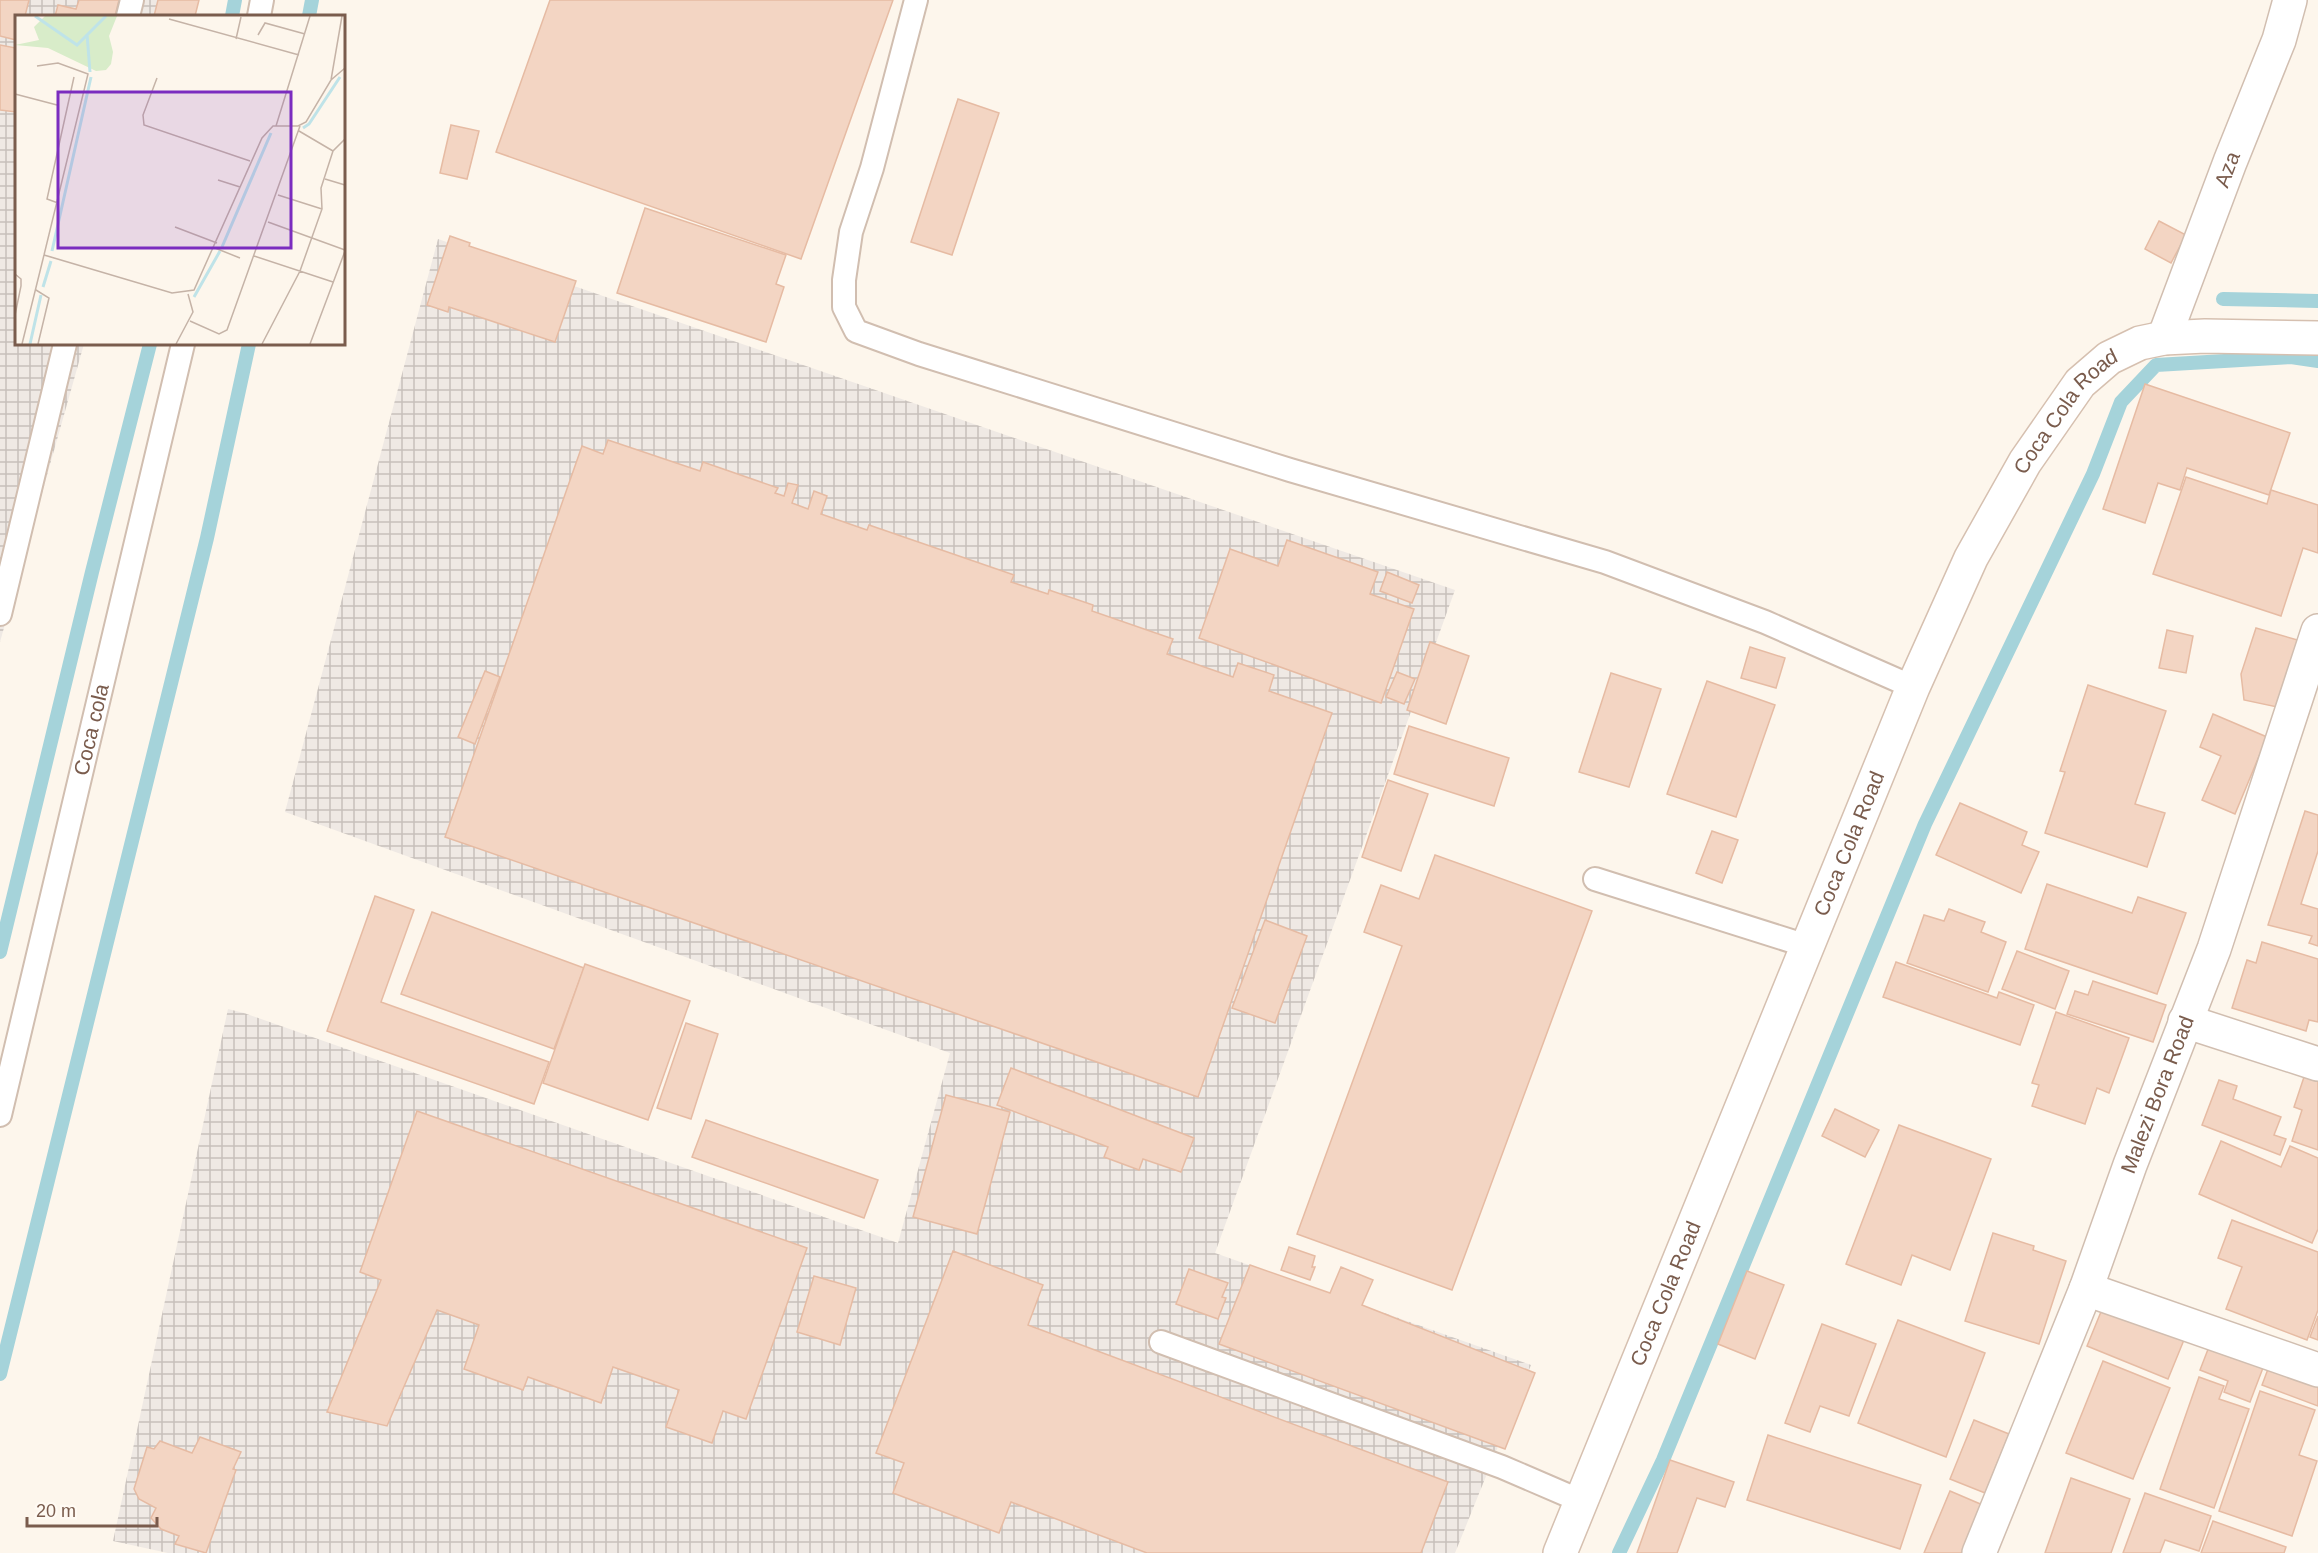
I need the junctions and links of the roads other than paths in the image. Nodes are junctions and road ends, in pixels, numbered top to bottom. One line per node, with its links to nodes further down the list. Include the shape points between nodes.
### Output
1 (132, 0): 5 (lane)
2 (262, 0): 6 (lane)
3 (916, 0): 13 (lane, via 851,232 844,307 856,331 1267,462 1605,562 1765,622)
4 (2290, 0): 8 (street, Aza, via 2279,39)
5 (128, 15)
6 (259, 15)
7 (2318, 338): 8 (street, Coca Cola Road)
8 (2163, 339): 13 (street, Coca Cola Road, via 2140,343 2109,358 2080,383 2025,462 1971,558)
9 (65, 345): 11 (lane)
10 (183, 345): 18 (lane, Coca cola)
11 (0, 614)
12 (2318, 631): 16 (street, Malezi Bora Road, via 2214,949)
13 (1913, 687): 15 (street, Coca Cola Road)
14 (1595, 879): 15 (lane)
15 (1808, 946): 22 (street, Coca Cola Road)
16 (2185, 1021): 17 (street); 19 (street, Malezi Bora Road)
17 (2318, 1064)
18 (1, 1110)
19 (2086, 1289): 21 (street); 24 (street, Malezi Bora Road)
20 (1161, 1342): 22 (lane, via 1502,1467)
21 (2318, 1370)
22 (1581, 1501): 23 (street, Coca Cola Road)
23 (1560, 1553)
24 (1979, 1553)

